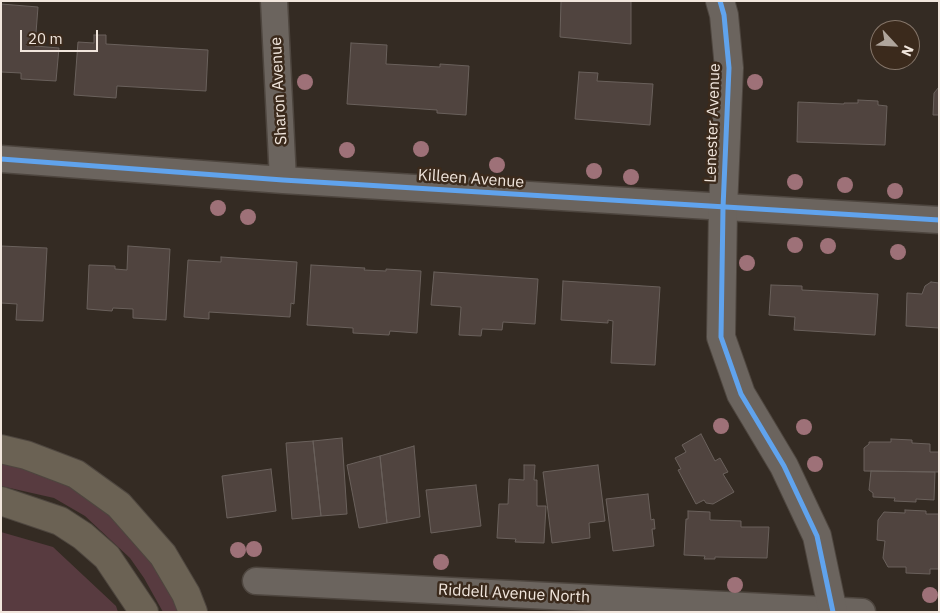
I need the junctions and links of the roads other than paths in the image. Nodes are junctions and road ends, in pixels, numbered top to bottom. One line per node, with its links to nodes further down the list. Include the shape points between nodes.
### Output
1 (274, 1): 4 (street, Sharon Avenue)
2 (720, 1): 5 (street, Lenester Avenue, via 729,68)
3 (1, 159): 4 (street, Killeen Avenue)
4 (283, 180): 5 (street, Killeen Avenue)
5 (723, 208): 6 (street, Killeen Avenue); 10 (street, Lenester Avenue, via 721,337 741,394 784,466 817,536)
6 (939, 220)
7 (1, 449): 12 (highway, via 76,474 119,505 163,555)
8 (1, 501): 11 (highway, via 60,522 83,536 107,557)
9 (256, 581): 10 (street, Riddell Avenue North)
10 (832, 611): 13 (street, Riddell Avenue North)
11 (144, 612)
12 (193, 612)
13 (862, 612)

